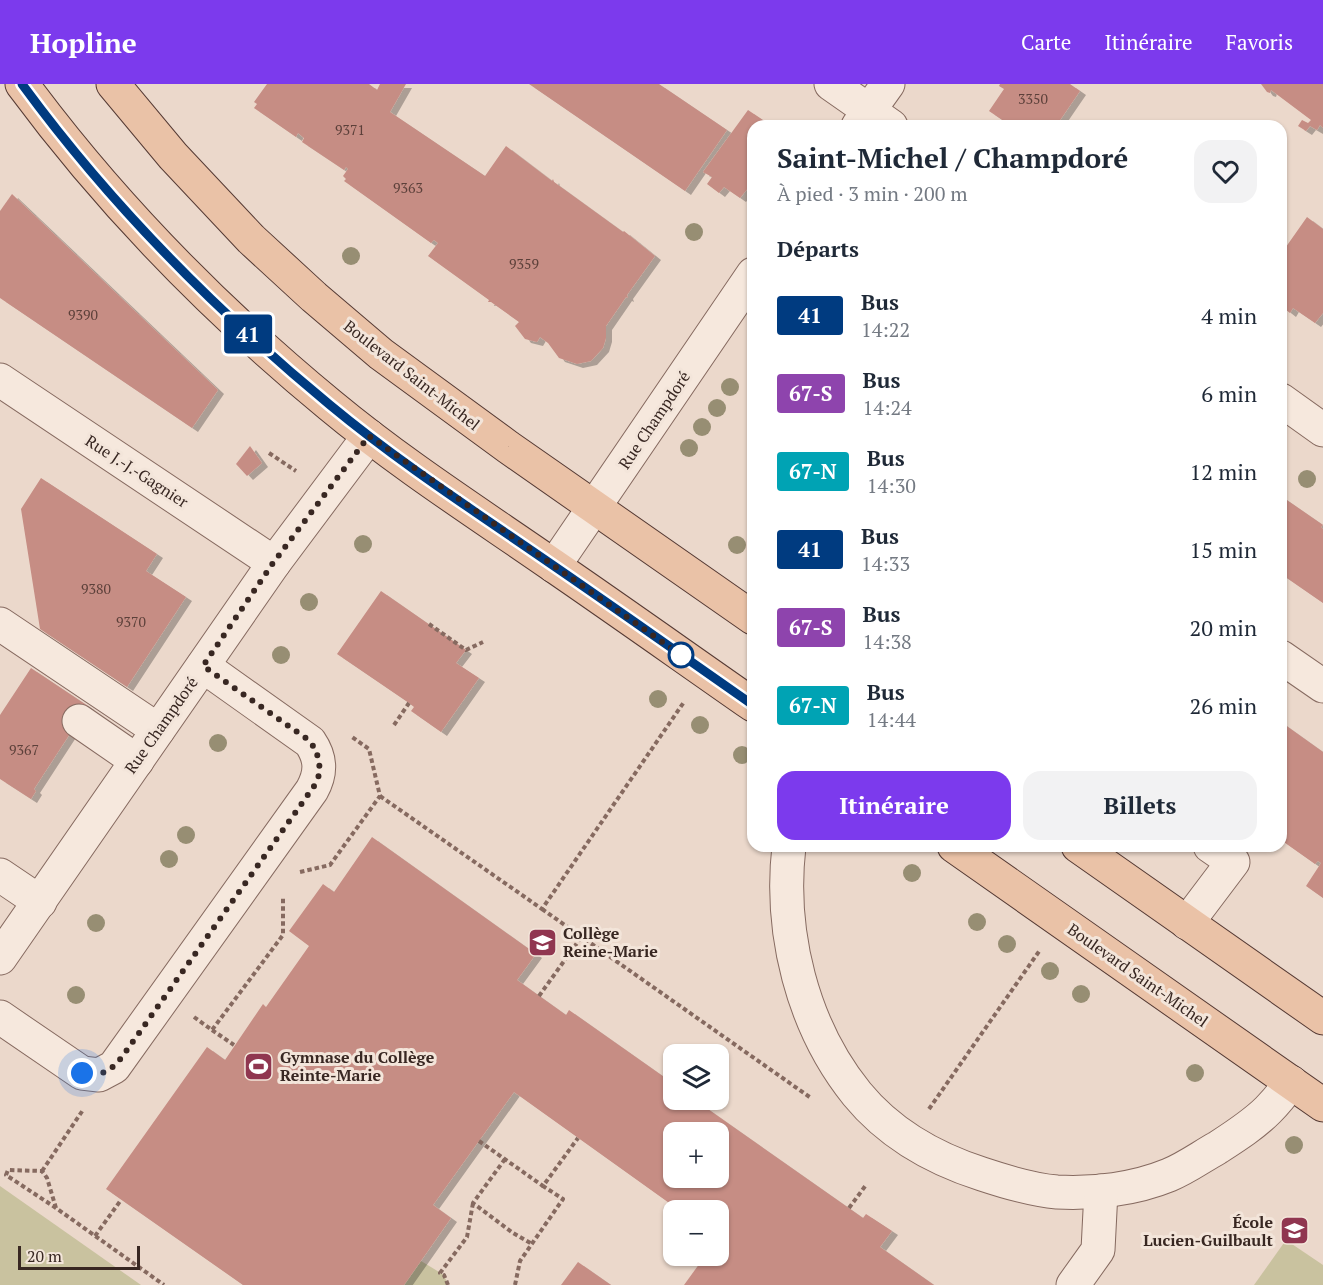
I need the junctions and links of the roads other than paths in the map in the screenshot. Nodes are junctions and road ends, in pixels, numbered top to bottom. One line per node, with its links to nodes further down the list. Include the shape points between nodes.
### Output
1 (22, 84): 11 (main road, via 89,168 179,267 260,345)
2 (113, 84): 12 (main road, Boulevard Saint-Michel, via 220,208 314,297 417,382)
3 (831, 84): 5 (street)
4 (888, 84): 6 (street)
5 (871, 120)
6 (872, 120)
7 (747, 288): 12 (street, Rue Champdoré)
8 (0, 380): 13 (street, Rue J.-J.-Gagnier)
9 (1287, 404): 10 (street)
10 (1323, 430)
11 (369, 436): 13 (street, Rue Champdoré); 14 (main road)
12 (594, 508): 14 (street, Rue Champdoré); 15 (main road, Boulevard Saint-Michel)
13 (273, 563): 18 (street, Rue Champdoré)
14 (554, 566): 20 (main road)
15 (747, 614)
16 (0, 624): 22 (street)
17 (1287, 661): 19 (street)
18 (203, 666): 22 (street, Rue Champdoré); 32 (street, via 310,741 320,765 312,790 114,1067 99,1075 82,1073)
19 (1323, 686)
20 (747, 701)
21 (79, 721): 23 (street)
22 (158, 730): 23 (street, Rue Champdoré)
23 (137, 761): 29 (street, Rue Champdoré)
24 (789, 852): 36 (street, via 788,920 802,991 832,1056 858,1095 906,1138 958,1166 1029,1188)
25 (963, 852): 34 (main road, Boulevard Saint-Michel)
26 (1086, 852): 30 (main road)
27 (1219, 852): 30 (street, via 1233,862)
28 (0, 875): 29 (street)
29 (40, 902): 31 (street, Rue Champdoré)
30 (1187, 923): 33 (main road)
31 (0, 958)
32 (0, 1017)
33 (1323, 1018)
34 (1291, 1082): 35 (main road, Boulevard Saint-Michel); 36 (street, via 1268,1111 1198,1159 1169,1175)
35 (1323, 1105)
36 (1101, 1191): 37 (street, via 1098,1250)
37 (1073, 1285)

